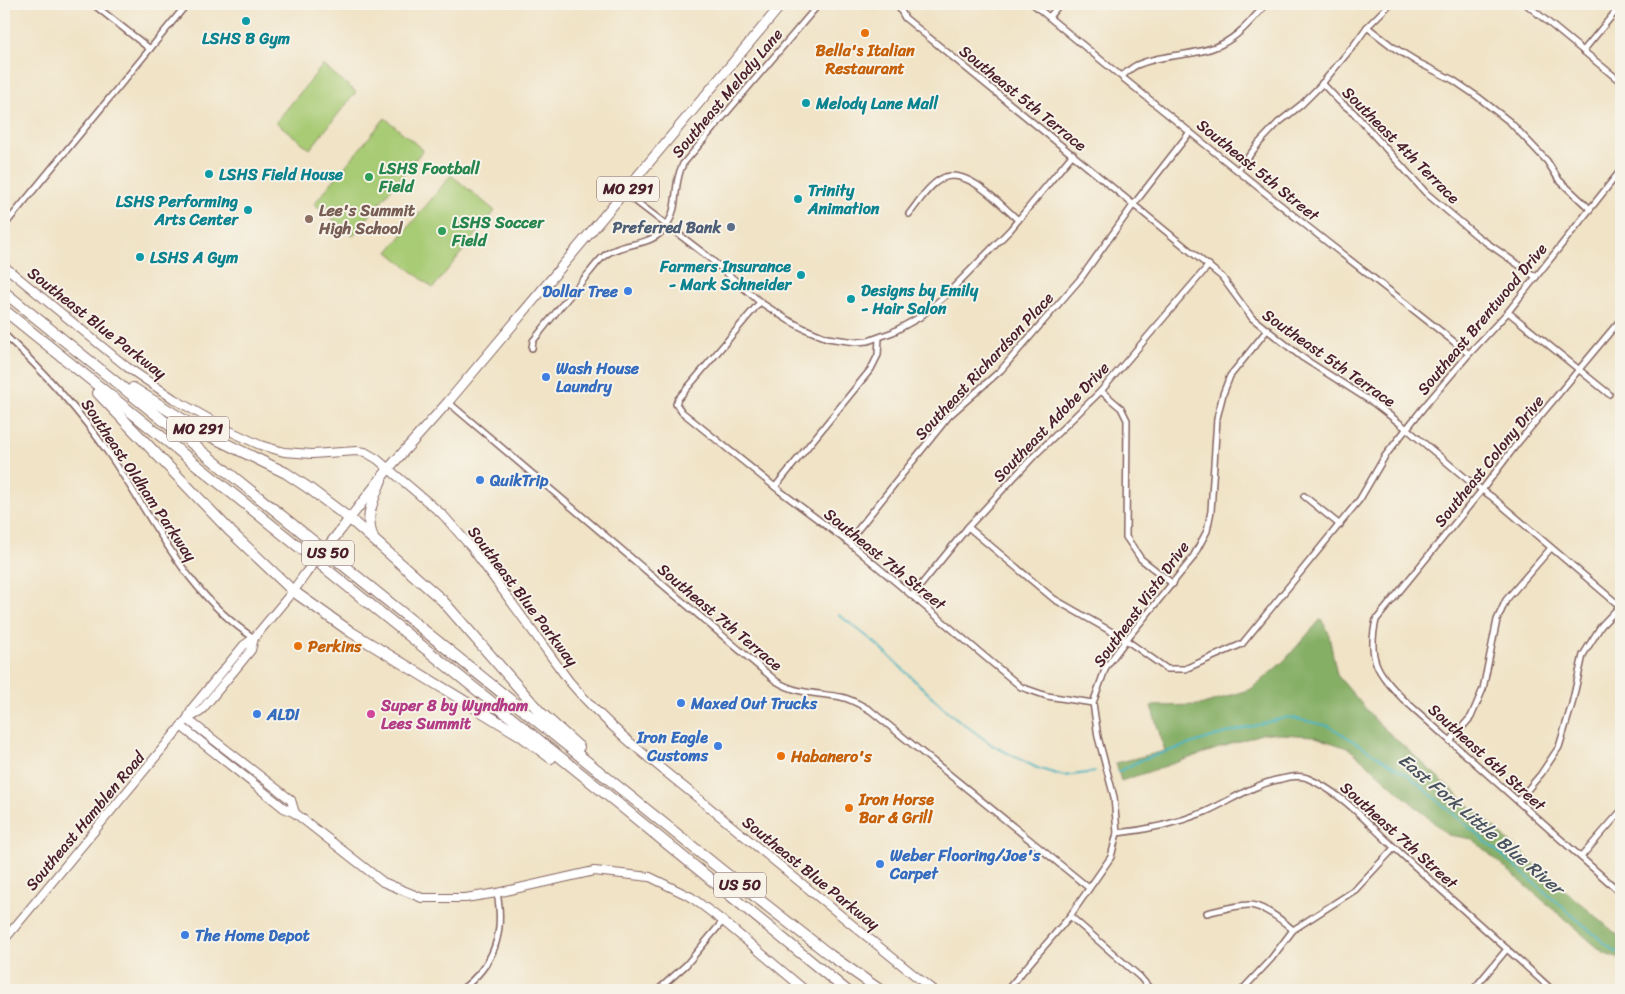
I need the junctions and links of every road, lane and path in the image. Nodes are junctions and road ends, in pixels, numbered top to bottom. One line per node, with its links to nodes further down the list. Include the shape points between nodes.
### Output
1 (94, 4): 14 (street)
2 (187, 4): 14 (street)
3 (782, 4): 23 (main road, MO 291)
4 (819, 4): 29 (street, Southeast Melody Lane, via 683,164 676,180 675,210)
5 (897, 4): 20 (street, Southeast 5th Terrace, via 905,18)
6 (1033, 4): 12 (street, Southeast 5th Street)
7 (1060, 4): 12 (street)
8 (1266, 4): 16 (street, via 1246,26 1221,44 1198,52 1157,58)
9 (1390, 4): 13 (street)
10 (1526, 4): 15 (street)
11 (1621, 5): 15 (street)
12 (1050, 17): 16 (street, Southeast 5th Street)
13 (1367, 27): 18 (street); 25 (street, via 1400,51 1453,80 1510,122 1547,161 1559,180)
14 (150, 49): 28 (street)
15 (1583, 51): 17 (street)
16 (1122, 76): 19 (street, Southeast 5th Street)
17 (1621, 82)
18 (1322, 83): 21 (street, via 1278,123); 32 (street, Southeast 4th Terrace, via 1426,193 1477,236)
19 (1190, 132): 21 (street, Southeast 5th Street); 24 (street, Southeast Richardson Place)
20 (1073, 154): 24 (street, Southeast 5th Terrace); 27 (street)
21 (1238, 170): 44 (street, Southeast 5th Street)
22 (1621, 170): 25 (street, Southeast Brentwood Drive)
23 (625, 193): 29 (street); 48 (main road, MO 291)
24 (1134, 204): 30 (street, Southeast 5th Terrace); 59 (street, Southeast Richardson Place, via 1081,278 1001,370 949,416)
25 (1590, 209): 32 (street, Southeast Brentwood Drive)
26 (909, 214): 27 (street, via 939,180 955,176 971,180)
27 (1018, 220): 42 (street, via 933,306 920,317)
28 (4, 226)
29 (667, 226): 34 (street); 43 (street, via 650,240 608,253 533,341)
30 (1209, 265): 38 (street, Southeast 5th Terrace, via 1222,277 1252,318); 46 (street, Southeast Adobe Drive)
31 (4, 266): 50 (street, Southeast Blue Parkway, via 127,367 232,432 284,452 365,452)
32 (1536, 277): 36 (street, Southeast Brentwood Drive)
33 (4, 292): 39 (highway, US 50)
34 (760, 302): 42 (street, via 803,328 827,338 856,342); 52 (street, Southeast 7th Street, via 676,404)
35 (4, 310): 41 (highway, US 50)
36 (1508, 312): 44 (street, Southeast Brentwood Drive); 45 (street)
37 (1621, 319): 45 (street, Southeast Colony Drive)
38 (1268, 329): 49 (street, Southeast 5th Terrace, via 1303,358 1375,404); 61 (street, Southeast Vista Drive, via 1230,376 1223,394 1217,418 1207,531 1192,560)
39 (53, 331): 55 (highway, MO 291, via 61,331 152,401 206,434 286,473); 72 (highway, US 50)
40 (4, 334): 66 (street, Southeast Oldham Parkway, via 81,416 198,589 220,612)
41 (36, 336): 62 (highway, MO 291, via 38,344 107,402 231,532); 74 (highway, US 50)
42 (879, 338): 52 (street, via 878,355 871,369)
43 (532, 348)
44 (1469, 354): 49 (street, Southeast Brentwood Drive)
45 (1579, 370): 47 (street); 53 (street, Southeast Colony Drive)
46 (1101, 391): 57 (street, Southeast Adobe Drive, via 1032,457); 61 (street, via 1122,408 1127,420 1126,537 1141,559)
47 (1609, 394)
48 (448, 402): 50 (main road, MO 291); 80 (street, Southeast 7th Terrace, via 776,682 795,690 842,697 870,710)
49 (1407, 429): 53 (street, Southeast 5th Terrace); 56 (street, Southeast Brentwood Drive, via 1385,456 1360,499)
50 (390, 468): 51 (main road, MO 291); 94 (street, Southeast Blue Parkway, via 443,515 471,547 569,681 611,725)
51 (381, 480): 55 (main road, MO 291); 58 (highway, via 369,519)
52 (775, 487): 59 (street, Southeast 7th Street)
53 (1482, 490): 60 (street, Southeast 5th Terrace); 65 (street, Southeast Colony Drive)
54 (1304, 496): 56 (street)
55 (350, 519): 58 (highway); 62 (main road, bridge)
56 (1340, 525): 67 (street, Southeast Brentwood Drive, via 1242,644 1185,669 1167,669)
57 (968, 527): 63 (street, Southeast Adobe Drive); 67 (street, Southeast Brentwood Drive, via 1054,599)
58 (375, 541): 72 (highway, via 442,600 540,712 599,765)
59 (848, 542): 63 (street, Southeast 7th Street)
60 (1551, 548): 64 (street, Southeast 5th Terrace); 71 (street, via 1506,600 1498,620 1483,689 1471,717)
61 (1173, 584): 67 (street, Southeast Vista Drive)
62 (293, 591): 66 (street, Southeast Hamblen Road); 74 (highway, via 351,632 520,735 603,798)
63 (912, 596): 68 (street, Southeast 7th Street, via 1021,687 1047,696)
64 (1621, 606): 73 (street, via 1601,626 1583,655 1559,747)
65 (1376, 620): 71 (street, Southeast 6th Street, via 1372,647 1381,676)
66 (254, 638): 69 (street, Southeast Hamblen Road, via 244,645 192,707)
67 (1126, 640): 68 (street, Southeast Vista Drive, via 1106,667)
68 (1093, 703): 77 (street, Southeast Vista Drive, via 1114,797)
69 (187, 719): 70 (street, Southeast Hamblen Road); 76 (street, via 291,800)
70 (181, 726): 76 (street, via 284,808); 87 (street, Southeast Hamblen Road)
71 (1450, 741): 73 (street, Southeast 6th Street)
72 (604, 775): 93 (highway, US 50, via 830,955)
73 (1518, 800): 79 (street, Southeast 6th Street)
74 (616, 802): 92 (highway, US 50)
75 (1621, 811): 79 (street)
76 (295, 813): 81 (street, via 383,882 422,898 465,898)
77 (1117, 833): 78 (street, Southeast 7th Street, via 1171,824 1252,789 1280,779 1305,776 1347,802); 80 (street, Southeast Vista Drive, via 1111,858)
78 (1394, 848): 86 (street, via 1356,890); 88 (street, Southeast 7th Street)
79 (1581, 857): 82 (street, Southeast 6th Street)
80 (1089, 888): 84 (street, Southeast Vista Drive)
81 (497, 893): 85 (street, via 594,871 647,877 691,897); 89 (street, via 500,927 493,952 482,969)
82 (1621, 893)
83 (1207, 913): 86 (street, via 1251,905 1281,919)
84 (1070, 916): 95 (street, Southeast Vista Drive); 96 (street)
85 (723, 921): 90 (street, via 686,965); 91 (street)
86 (1293, 930): 97 (street)
87 (4, 940)
88 (1507, 949): 98 (street); 99 (street, Southeast 7th Street)
89 (461, 990)
90 (658, 990)
91 (805, 990)
92 (846, 990)
93 (880, 990)
94 (933, 990)
95 (1007, 990)
96 (1152, 990)
97 (1242, 990)
98 (1473, 990)
99 (1552, 990)

